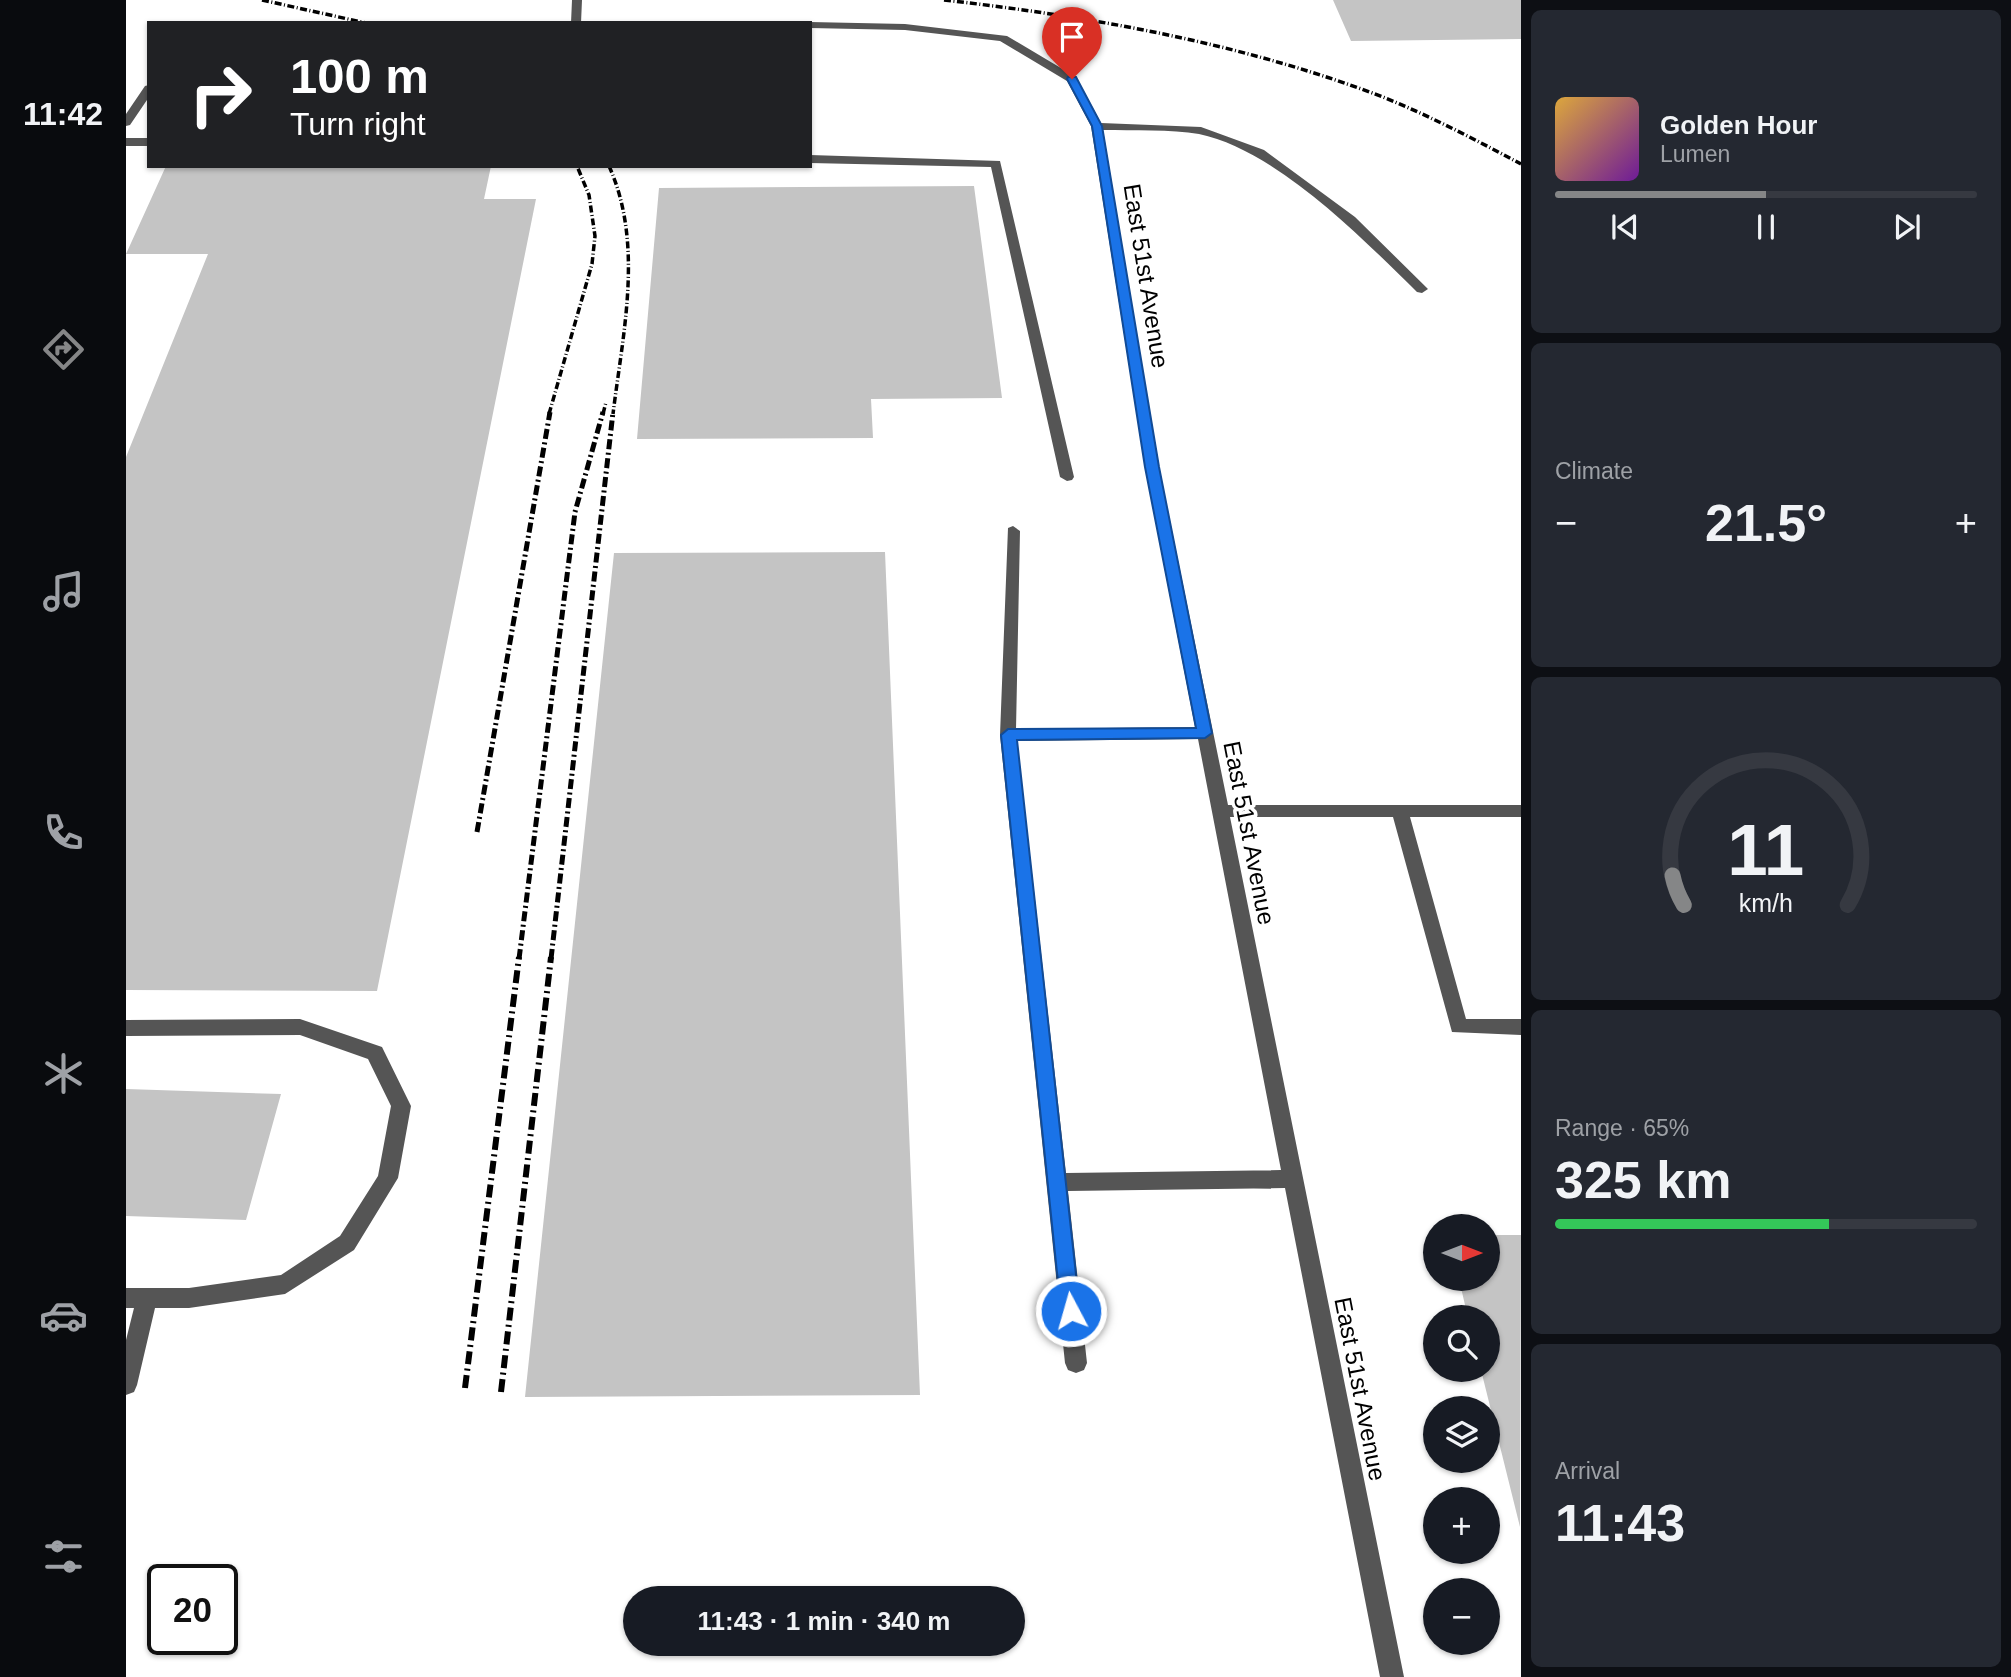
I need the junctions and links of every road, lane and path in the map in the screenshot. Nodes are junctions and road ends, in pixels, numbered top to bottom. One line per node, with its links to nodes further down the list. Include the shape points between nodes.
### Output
1 (577, 0): 2 (street)
2 (576, 21)
3 (812, 25): 6 (street, East 51st Avenue, via 905,27 1003,38 1072,79)
4 (147, 91): 5 (street)
5 (126, 123)
6 (1097, 126): 10 (street, via 1201,131 1260,153 1351,220); 13 (street, East 51st Avenue, via 1152,467)
7 (126, 142): 8 (street)
8 (147, 142)
9 (812, 159): 11 (street, via 996,163)
10 (1422, 289)
11 (1067, 477)
12 (1013, 531): 14 (street)
13 (1205, 733): 14 (street); 15 (street, East 51st Avenue)
14 (1008, 735): 21 (street)
15 (1220, 811): 16 (street); 20 (street, East 51st Avenue)
16 (1400, 811): 17 (street); 18 (street, via 1459,1027)
17 (1521, 811)
18 (1521, 1027)
19 (126, 1028): 22 (street, via 300,1027 376,1053 401,1106 388,1178 346,1243 285,1284 189,1298)
20 (1293, 1179): 21 (street); 25 (street, East 51st Avenue)
21 (1056, 1182): 23 (street)
22 (136, 1298): 24 (street)
23 (1076, 1363)
24 (126, 1385)
25 (1392, 1677)

